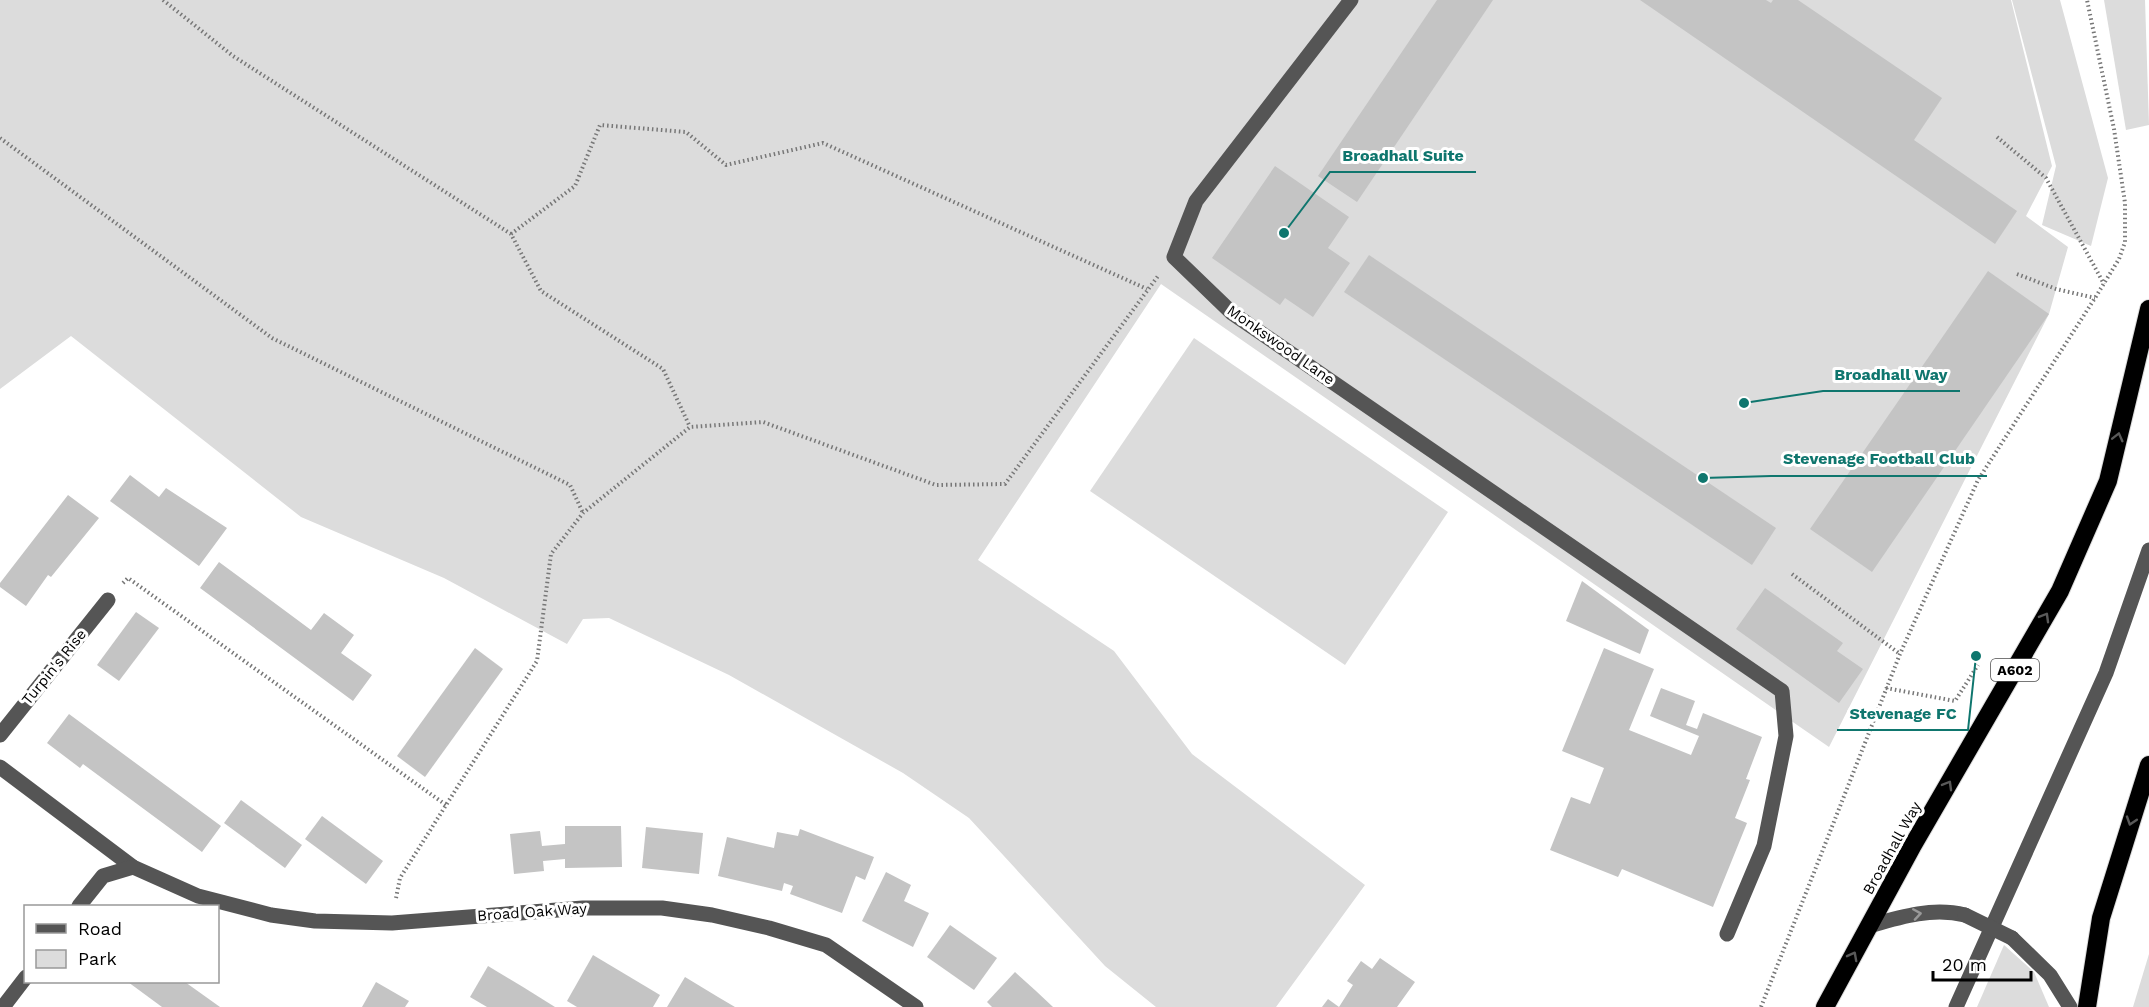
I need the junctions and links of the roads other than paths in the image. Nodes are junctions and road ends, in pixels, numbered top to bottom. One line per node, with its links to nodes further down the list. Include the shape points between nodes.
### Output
1 (1352, 0): 11 (street, Monkswood Lane, via 1196,201 1174,257 1232,313 1782,691 1786,736 1764,846)
2 (2149, 309): 10 (highway, Broadhall Way / A602, one-way to 2, via 2060,591 2108,481)
3 (2149, 550): 16 (street, via 2106,673)
4 (108, 600): 5 (street, Turpin's Rise)
5 (0, 735)
6 (2149, 765): 18 (highway, one-way to 18, via 2101,918)
7 (0, 767): 8 (street, Broad Oak Way)
8 (133, 867): 9 (street, via 103,876); 14 (street, Broad Oak Way, via 198,896 271,915 315,921 392,923 584,908 662,908 712,915 826,945)
9 (80, 905)
10 (1869, 926): 15 (highway, Broadhall Way / A602, one-way to 10); 17 (street, one-way to 17, bridge, via 1930,912 1965,915 2012,938 2050,975)
11 (1727, 934)
12 (24, 980): 13 (street)
13 (3, 1007)
14 (916, 1007)
15 (1825, 1007)
16 (1956, 1007)
17 (2070, 1007)
18 (2087, 1007)

